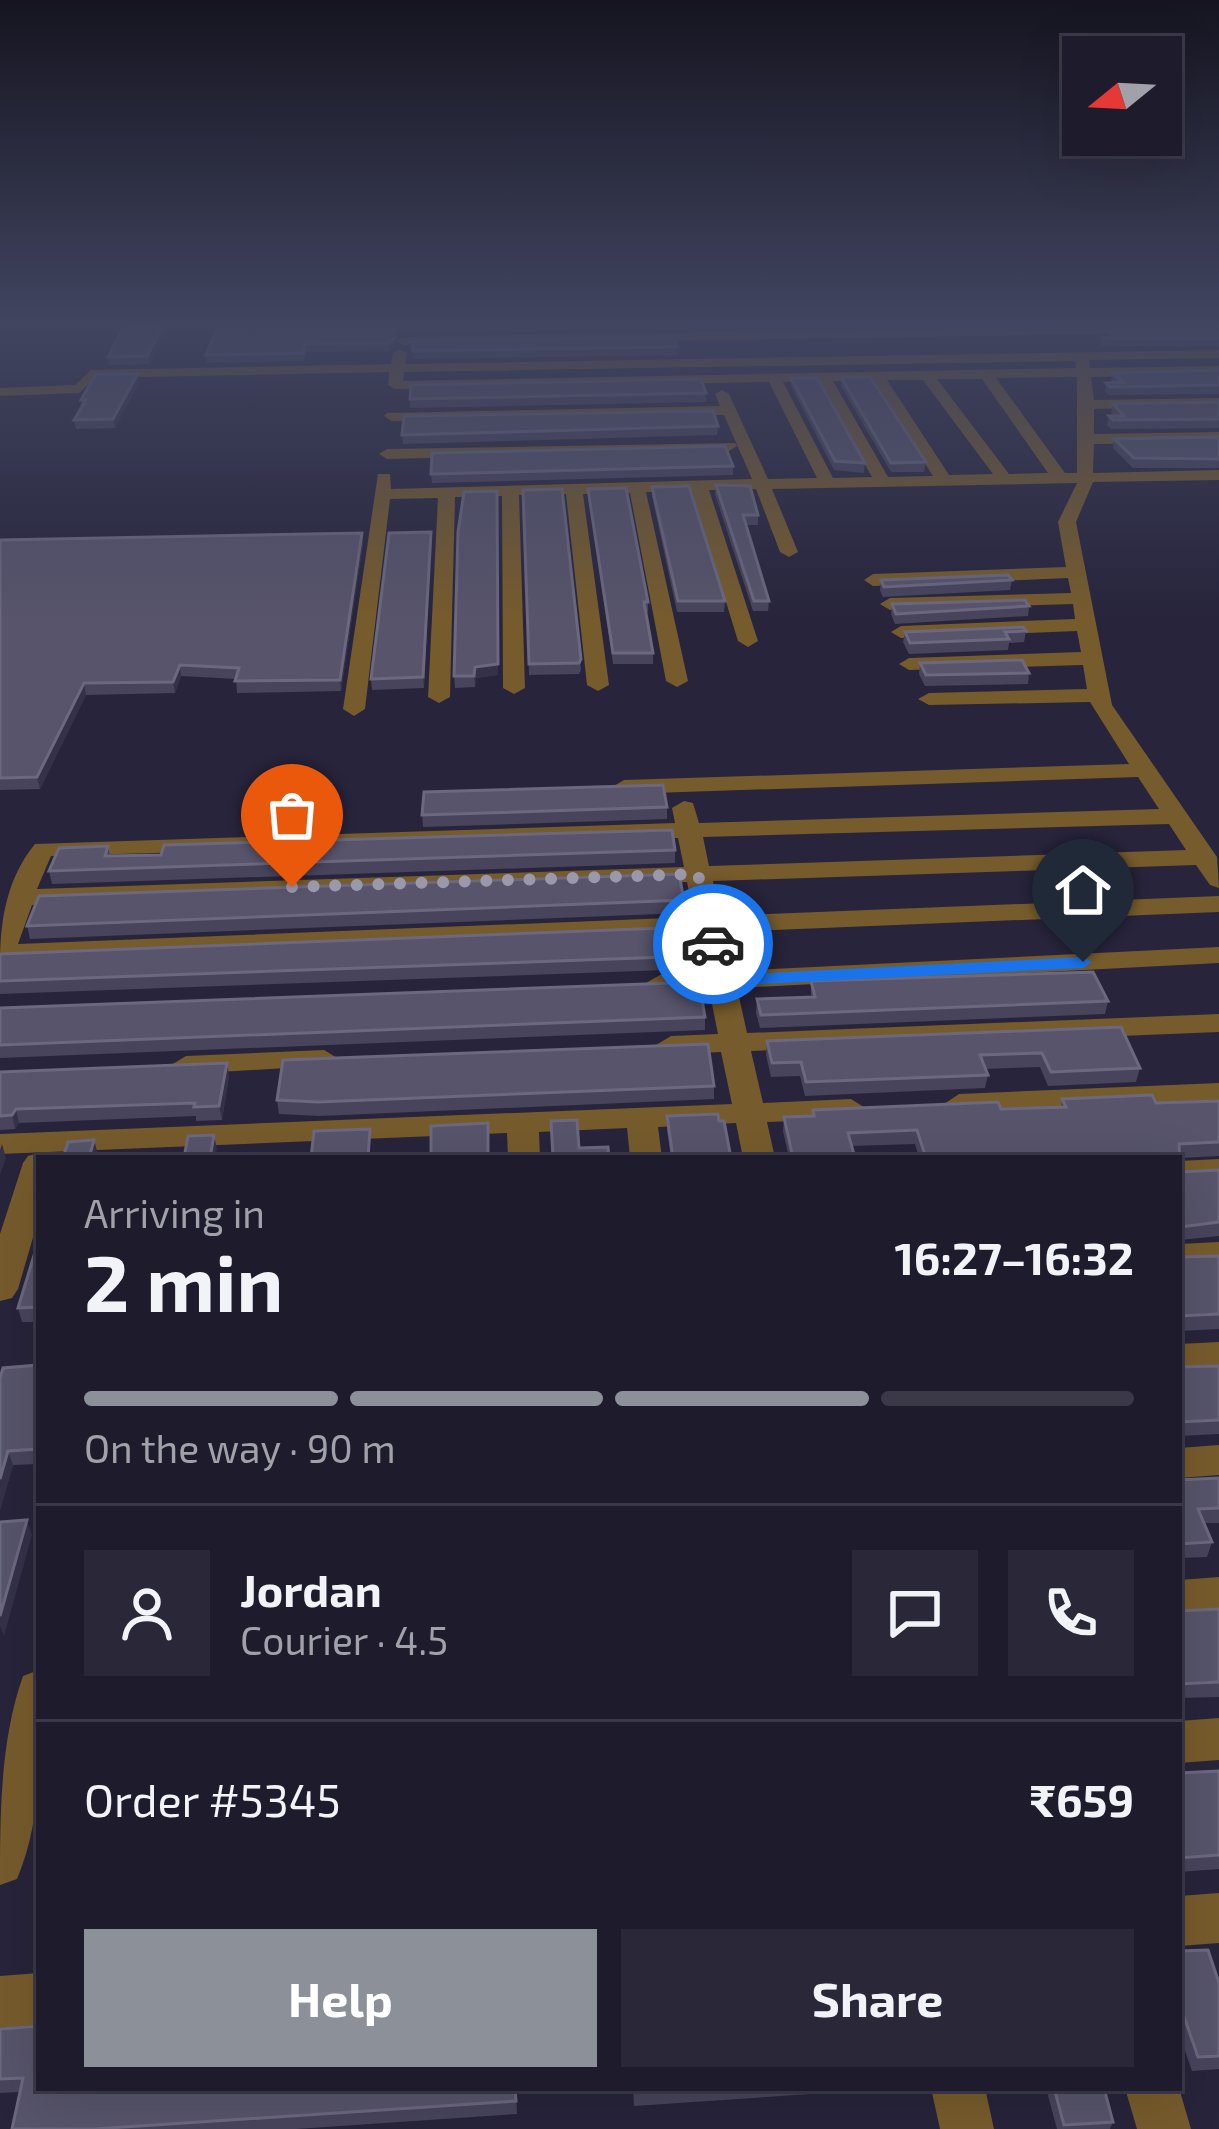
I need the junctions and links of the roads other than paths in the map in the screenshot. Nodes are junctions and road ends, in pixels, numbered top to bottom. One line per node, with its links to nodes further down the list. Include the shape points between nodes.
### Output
1 (392, 420): 48 (street)
2 (408, 420): 31 (street)
3 (520, 420): 19 (street)
4 (562, 420): 17 (street)
5 (734, 420): 17 (street)
6 (795, 420): 25 (street)
7 (848, 420): 24 (street)
8 (906, 420): 22 (street)
9 (961, 420): 21 (street)
10 (1018, 420): 23 (street)
11 (1075, 420): 23 (street)
12 (1080, 420): 33 (street, via 1067,522)
13 (1129, 420): 20 (street)
14 (1144, 420): 18 (street)
15 (1171, 420): 16 (street)
16 (1219, 436)
17 (745, 446): 19 (street)
18 (1219, 455)
19 (754, 464): 26 (street)
20 (1219, 475)
21 (1003, 477): 22 (street); 23 (street)
22 (943, 478): 24 (street)
23 (1059, 478)
24 (882, 480): 25 (street)
25 (826, 482): 26 (street)
26 (762, 484): 27 (street); 32 (street)
27 (699, 485): 28 (street); 39 (street)
28 (637, 487): 29 (street); 42 (street)
29 (574, 489): 30 (street); 43 (street)
30 (510, 490): 31 (street); 44 (street)
31 (447, 492): 46 (street)
32 (789, 552)
33 (1076, 572): 34 (street); 35 (street)
34 (873, 580)
35 (1081, 598): 36 (street); 37 (street)
36 (890, 604)
37 (1086, 626): 38 (street); 40 (street)
38 (901, 632)
39 (748, 641)
40 (1093, 658): 41 (street); 45 (street)
41 (908, 664)
42 (677, 682)
43 (598, 685)
44 (514, 688)
45 (1100, 695): 47 (street); 49 (street)
46 (440, 697)
47 (929, 699)
48 (354, 709)
49 (1146, 770): 50 (street); 52 (street)
50 (679, 785): 51 (street); 53 (street)
51 (607, 787)
52 (1176, 816): 53 (street); 54 (street)
53 (688, 827): 55 (street); 57 (street, via 44,849)
54 (1204, 857): 55 (street); 56 (street)
55 (698, 874): 57 (street); 59 (street)
56 (1219, 880)
57 (22, 897): 60 (street)
58 (1219, 904): 59 (street)
59 (709, 924): 60 (street); 62 (street)
60 (0, 954)
61 (1219, 955): 62 (street)
62 (721, 981): 63 (street); 65 (street)
63 (628, 985)
64 (1219, 1023): 65 (street)
65 (734, 1042): 66 (street); 72 (street)
66 (639, 1046)
67 (355, 1058): 68 (street)
68 (166, 1066)
69 (1219, 1092): 70 (street)
70 (937, 1105)
71 (890, 1107): 72 (street)
72 (749, 1114): 73 (street); 82 (street)
73 (641, 1118): 74 (street); 81 (street)
74 (523, 1123): 75 (street); 80 (street)
75 (406, 1143): 77 (street)
76 (0, 1144): 79 (street)
77 (287, 1145): 78 (street)
78 (162, 1148): 79 (street)
79 (42, 1154)
80 (524, 1155)
81 (646, 1155)
82 (757, 1155)
83 (1219, 1170): 84 (street)
84 (1182, 1172)
85 (36, 1173): 88 (street)
86 (1219, 1254): 87 (street)
87 (1182, 1256)
88 (0, 1289)
89 (1219, 1356): 90 (street)
90 (1182, 1358)
91 (1219, 1460): 92 (street)
92 (1182, 1463)
93 (1219, 1595): 94 (street)
94 (1182, 1598)
95 (36, 1703): 98 (street)
96 (1219, 1739): 97 (street)
97 (1182, 1742)
98 (0, 1862)
99 (1219, 1918): 100 (street)
100 (1182, 1921)
101 (36, 1999): 102 (street)
102 (0, 2002)
103 (959, 2091): 105 (street)
104 (1153, 2091): 106 (street)
105 (967, 2129)
106 (1164, 2129)

